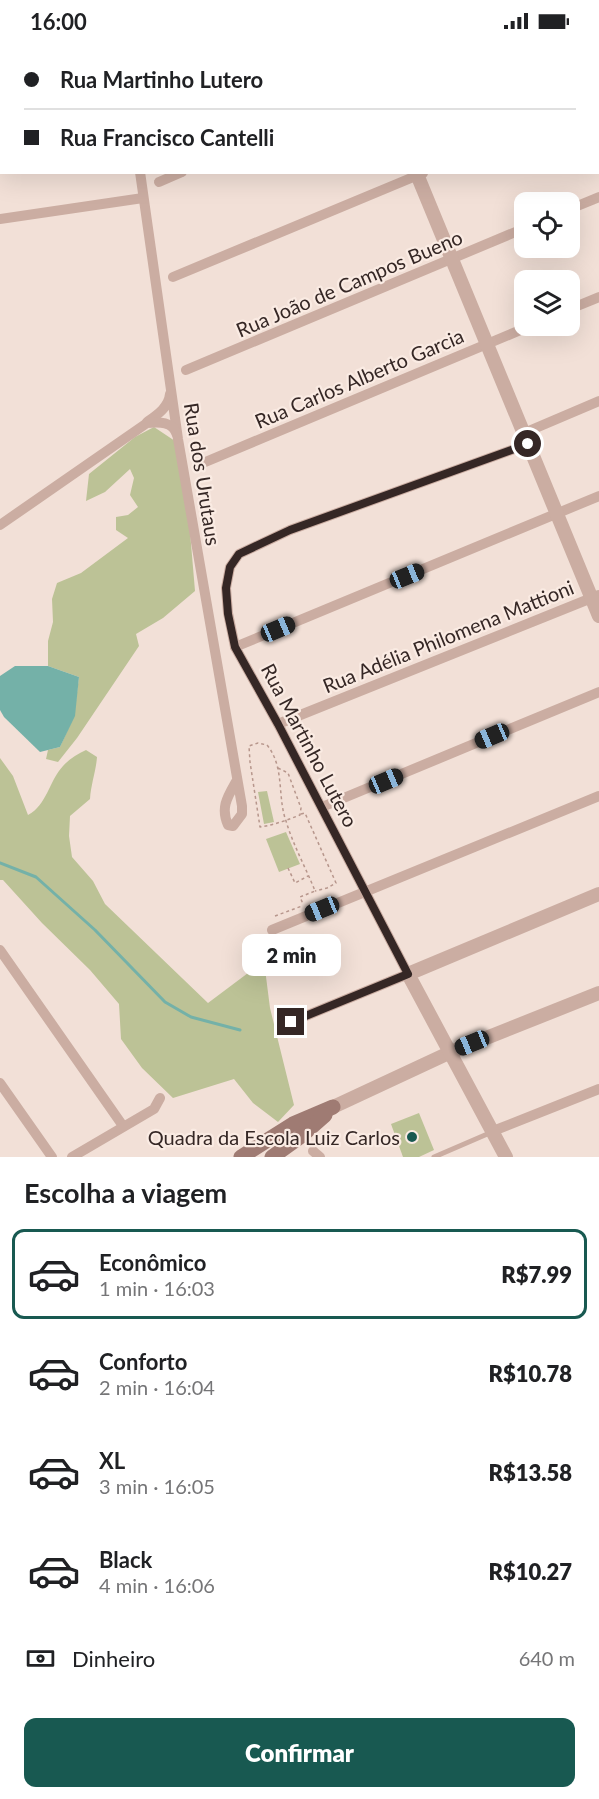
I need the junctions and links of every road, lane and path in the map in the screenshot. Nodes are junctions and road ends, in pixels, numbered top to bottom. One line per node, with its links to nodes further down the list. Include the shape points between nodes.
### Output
1 (140, 174): 7 (street, Rua dos Urutaus)
2 (177, 174): 5 (street)
3 (417, 174): 12 (street)
4 (419, 174): 11 (street)
5 (159, 182)
6 (599, 197): 8 (street)
7 (143, 198): 9 (street); 18 (street, Rua dos Urutaus)
8 (580, 205)
9 (0, 219)
10 (514, 233): 11 (street, Rua João de Campos Bueno)
11 (452, 260): 16 (street); 17 (street, Rua João de Campos Bueno)
12 (173, 277)
13 (599, 297): 14 (street)
14 (580, 305)
15 (514, 333): 16 (street, Rua Carlos Alberto Garcia)
16 (487, 344): 22 (street); 23 (street, Rua Carlos Alberto Garcia)
17 (186, 370)
18 (171, 384): 20 (street, via 170,399); 21 (street, Rua dos Urutaus)
19 (599, 401): 22 (street, Rua Martinho Lutero)
20 (147, 423): 21 (street, via 169,424 175,428); 26 (street)
21 (178, 439): 33 (street, Rua dos Urutaus)
22 (526, 439): 25 (street); 29 (street, Rua Martinho Lutero, via 290,530 239,554 230,567 226,588)
23 (203, 463)
24 (599, 496): 25 (street)
25 (557, 514): 27 (street); 29 (street)
26 (0, 525)
27 (595, 597): 28 (street); 31 (street, Rua Adélia Philomena Mattioni)
28 (599, 616)
29 (235, 647): 31 (street, Rua Martinho Lutero)
30 (599, 692): 35 (street)
31 (278, 724): 35 (street, Rua Martinho Lutero)
32 (278, 768): 36 (path, via 288,773); 37 (path); 37 (path, via 267,745 249,746 260,827)
33 (237, 780)
34 (599, 796): 41 (street)
35 (322, 807): 41 (street, Rua Martinho Lutero)
36 (300, 814): 37 (path); 40 (path, via 305,813 336,883)
37 (285, 820): 39 (path)
38 (288, 868): 39 (path, via 295,883)
39 (309, 875): 40 (path)
40 (315, 891): 43 (path, via 300,897)
41 (365, 892): 44 (street); 46 (street, Rua Martinho Lutero)
42 (599, 894): 46 (street)
43 (304, 905)
44 (272, 930)
45 (0, 950): 54 (street)
46 (408, 974): 48 (street); 49 (street, Rua Martinho Lutero)
47 (599, 993): 49 (street)
48 (291, 1022)
49 (451, 1052): 53 (street); 55 (street, Rua Martinho Lutero)
50 (0, 1083): 57 (street)
51 (599, 1089): 55 (street)
52 (160, 1098): 54 (street, via 154,1109)
53 (333, 1107): 56 (main road, via 293,1124); 59 (main road)
54 (123, 1126): 58 (street)
55 (493, 1131): 60 (lane); 61 (street, Rua Martinho Lutero)
56 (245, 1156)
57 (51, 1157)
58 (72, 1157)
59 (272, 1157)
60 (434, 1157)
61 (506, 1157)

